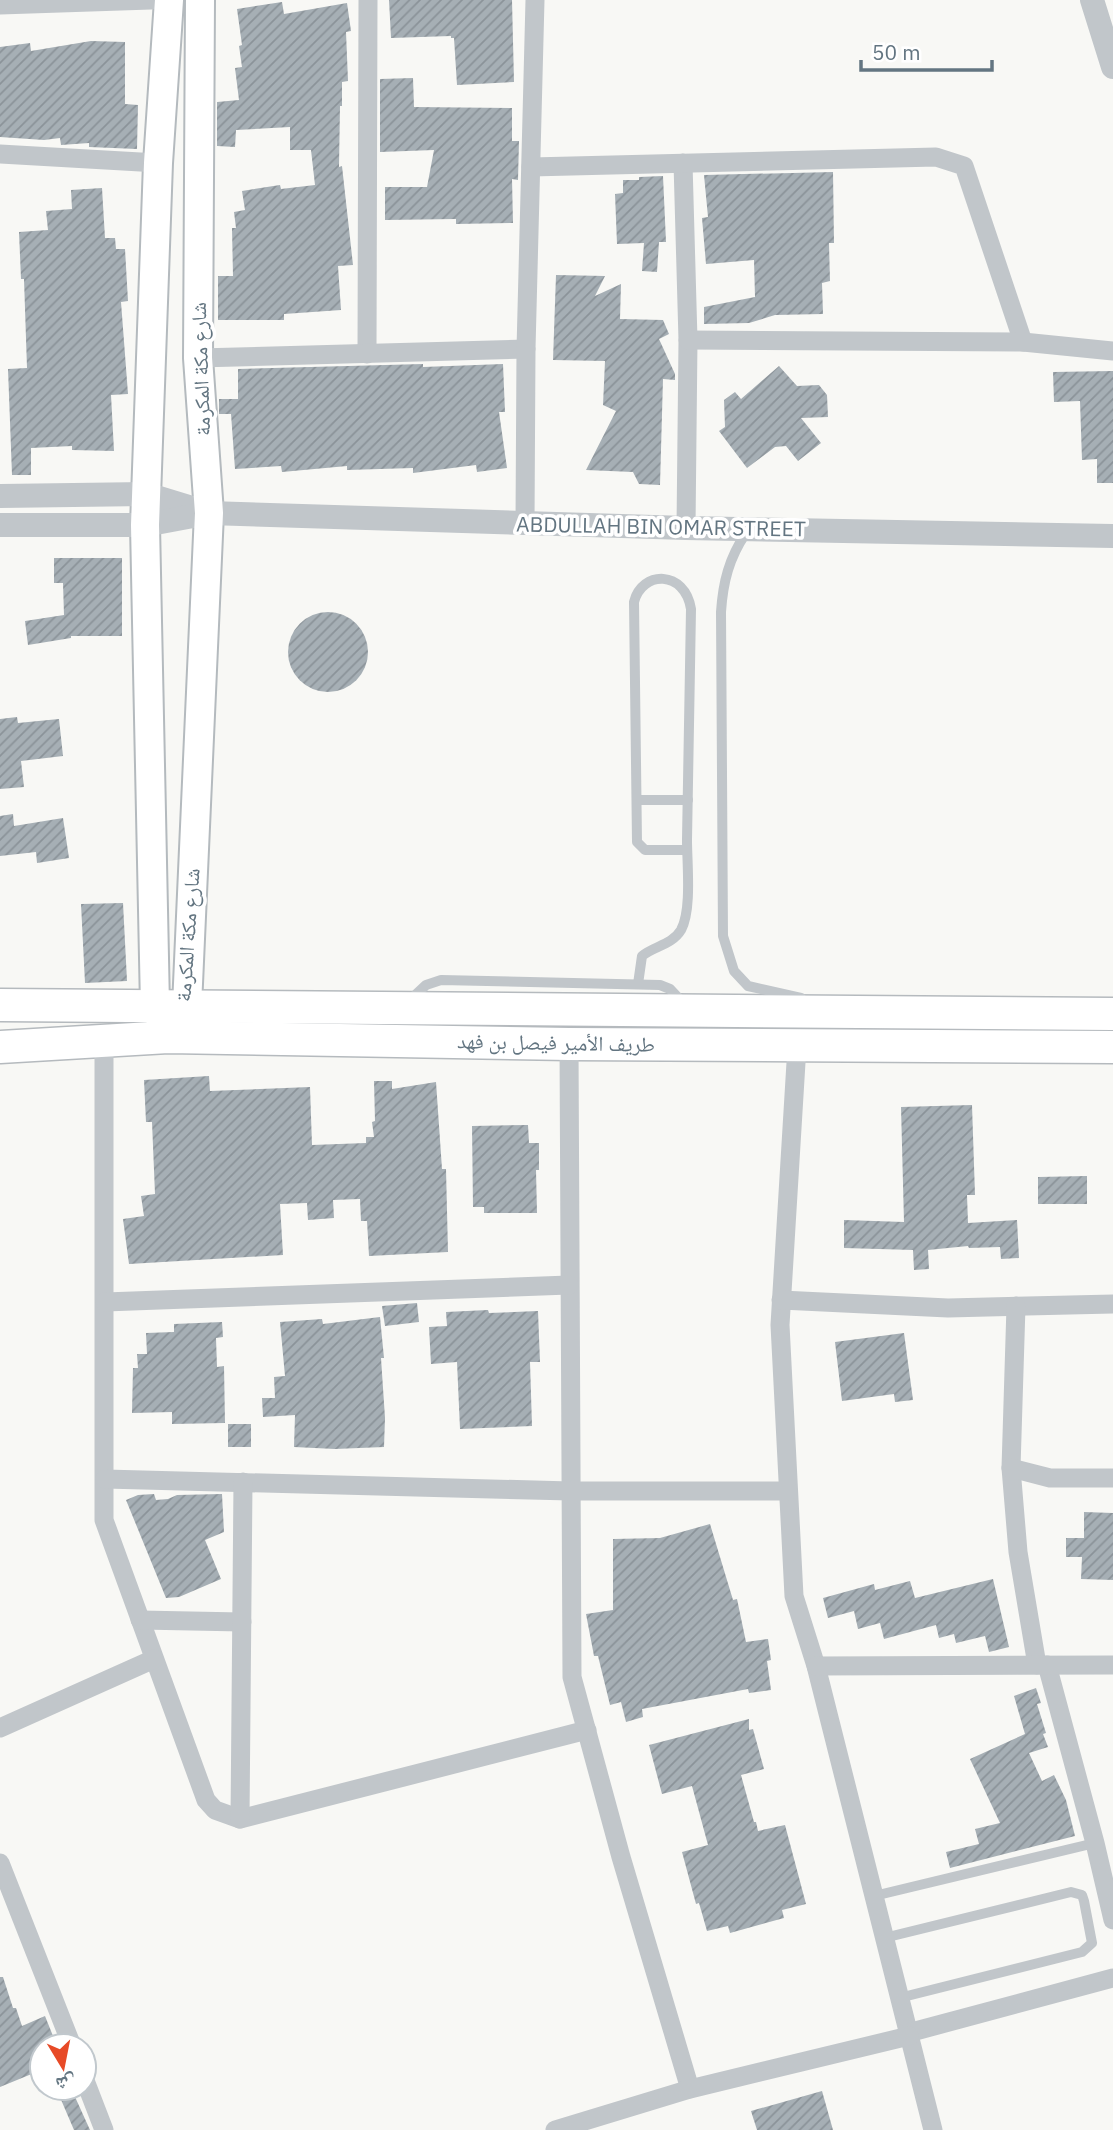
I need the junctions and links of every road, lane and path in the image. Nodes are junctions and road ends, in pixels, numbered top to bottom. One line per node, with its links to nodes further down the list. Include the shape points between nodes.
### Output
1 (151, 0): 7 (street)
2 (169, 0): 10 (main road, شارع مكة المكرمة)
3 (200, 0): 18 (main road, شارع مكة المكرمة)
4 (368, 0): 17 (street)
5 (535, 0): 12 (street)
6 (1092, 0): 8 (street)
7 (1, 3)
8 (1113, 66)
9 (0, 154): 10 (street)
10 (158, 163): 19 (main road, شارع مكة المكرمة)
11 (683, 163): 12 (street); 13 (street); 14 (street, via 936,157 964,166)
12 (531, 167): 15 (street)
13 (688, 340): 14 (street); 25 (street)
14 (1023, 342): 16 (street)
15 (526, 349): 17 (street); 22 (street)
16 (1113, 351)
17 (367, 354): 18 (street)
18 (198, 358): 21 (main road, شارع مكة المكرمة)
19 (146, 494): 20 (street, ABDULLAH BIN OMAR STREET); 21 (street, ABDULLAH BIN OMAR STREET); 24 (main road, شارع مكة المكرمة)
20 (0, 496)
21 (209, 513): 22 (street, ABDULLAH BIN OMAR STREET); 24 (street, ABDULLAH BIN OMAR STREET); 34 (main road, شارع مكة المكرمة)
22 (524, 523): 25 (street, ABDULLAH BIN OMAR STREET)
23 (0, 525): 24 (street, ABDULLAH BIN OMAR STREET)
24 (145, 525): 33 (main road, شارع مكة المكرمة)
25 (686, 528): 26 (street, ABDULLAH BIN OMAR STREET)
26 (748, 529): 27 (street, ABDULLAH BIN OMAR STREET); 37 (lane, via 728,567 721,612 723,936 734,971 748,986)
27 (1113, 536)
28 (637, 800): 29 (lane); 29 (lane, via 634,602 636,592 650,581 672,580 686,590 691,609); 30 (lane, via 639,846)
29 (688, 800): 30 (lane)
30 (687, 850): 31 (lane, via 686,916 681,930 672,942 642,956)
31 (638, 984): 35 (lane, via 441,980 426,985); 36 (lane, via 670,989)
32 (0, 1005): 33 (main road, طريف الأمير فيصل بن فهد)
33 (155, 1006): 34 (main road, طريف الأمير فيصل بن فهد); 39 (main road, شارع مكة المكرمة)
34 (187, 1006): 35 (main road, طريف الأمير فيصل بن فهد); 39 (main road, شارع مكة المكرمة)
35 (402, 1008): 36 (main road, طريف الأمير فيصل بن فهد)
36 (689, 1010): 37 (main road, طريف الأمير فيصل بن فهد)
37 (864, 1011): 38 (main road, طريف الأمير فيصل بن فهد)
38 (1113, 1014)
39 (168, 1037): 40 (main road, طريف الأمير فيصل بن فهد); 41 (main road, طريف الأمير فيصل بن فهد)
40 (104, 1040): 43 (main road, طريف الأمير فيصل بن فهد); 47 (street)
41 (569, 1044): 42 (main road, طريف الأمير فيصل بن فهد); 45 (street)
42 (797, 1046): 44 (main road, طريف الأمير فيصل بن فهد); 46 (street)
43 (0, 1047)
44 (1113, 1047)
45 (569, 1285): 47 (street); 54 (street)
46 (781, 1300): 49 (street, via 948,1308); 55 (street)
47 (105, 1302): 52 (street)
48 (1113, 1304): 49 (street)
49 (1016, 1306): 50 (street)
50 (1011, 1468): 51 (street, via 1050,1478); 59 (street, via 1018,1552)
51 (1113, 1478)
52 (104, 1479): 53 (street); 56 (street, via 104,1520)
53 (243, 1482): 54 (street); 57 (street)
54 (571, 1491): 55 (street); 63 (street, via 572,1677)
55 (788, 1491): 61 (street, via 794,1596)
56 (140, 1619): 57 (street); 58 (street)
57 (242, 1622): 64 (street)
58 (154, 1659): 62 (street); 64 (street, via 206,1800 215,1810)
59 (1042, 1665): 60 (street); 61 (street); 65 (street)
60 (1113, 1665)
61 (816, 1666): 67 (street)
62 (0, 1728)
63 (587, 1730): 64 (street); 74 (street)
64 (240, 1819)
65 (1095, 1843): 67 (lane); 68 (street)
66 (0, 1863): 72 (street)
67 (874, 1896): 69 (street)
68 (1113, 1920)
69 (884, 1938): 71 (street); 71 (lane, via 1071,1892 1082,1895 1084,1901 1092,1943 1082,1952)
70 (1113, 1978): 73 (street)
71 (899, 1998): 73 (street)
72 (66, 2032)
73 (909, 2035): 74 (street); 78 (street)
74 (690, 2090): 77 (street)
75 (93, 2102): 76 (street)
76 (104, 2130)
77 (555, 2130)
78 (933, 2130)

